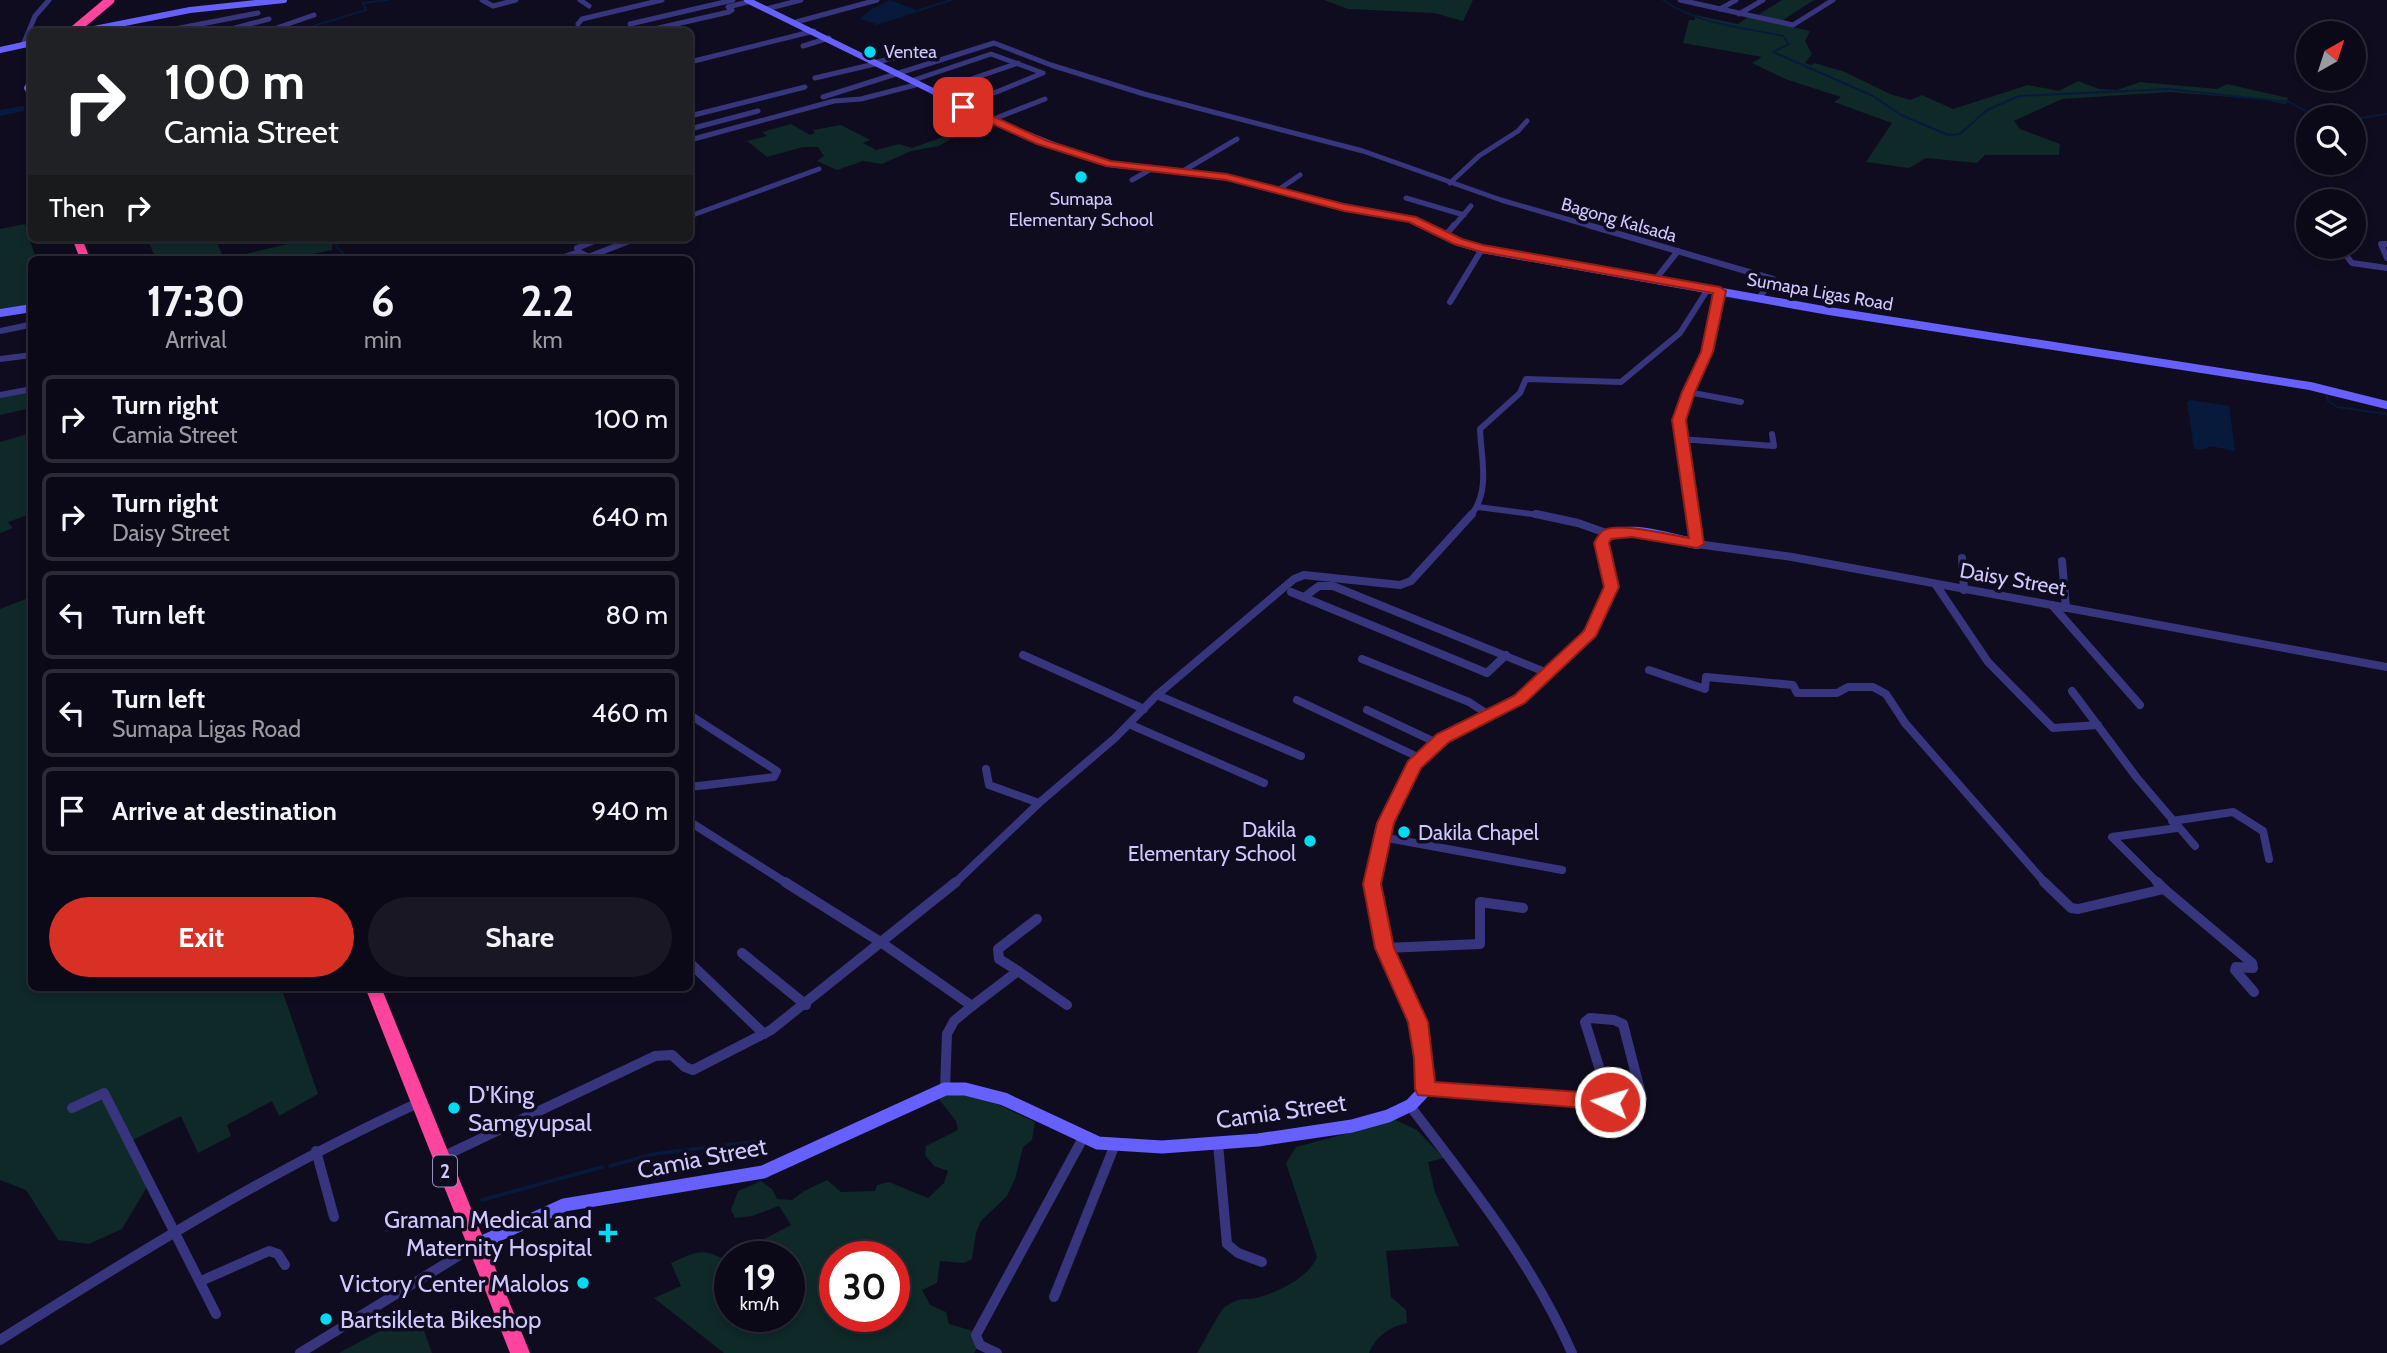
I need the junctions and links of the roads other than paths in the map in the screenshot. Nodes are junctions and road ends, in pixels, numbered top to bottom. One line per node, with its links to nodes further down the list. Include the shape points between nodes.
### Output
1 (50, 0): 34 (street)
2 (103, 0): 35 (main road)
3 (110, 0): 36 (highway, bridge)
4 (116, 0): 37 (main road)
5 (284, 0): 19 (main road)
6 (482, 0): 7 (street, via 493,6)
7 (516, 0)
8 (580, 0): 21 (street)
9 (662, 0): 32 (street, via 582,19)
10 (733, 0): 33 (street)
11 (801, 0): 22 (street)
12 (877, 0): 25 (street)
13 (1680, 0): 20 (street)
14 (1706, 0): 20 (street)
15 (1735, 0): 23 (street)
16 (1763, 0): 26 (street)
17 (1833, 0): 26 (street, via 1795,25)
18 (749, 1): 22 (main road, Sumapa Ligas Road); 42 (street, via 726,8 732,10 729,12)
19 (258, 2): 24 (street); 38 (main road)
20 (1699, 4): 23 (street)
21 (589, 6)
22 (766, 9): 30 (main road, Sumapa Ligas Road)
23 (1720, 9): 26 (street)
24 (258, 13): 29 (street); 39 (street)
25 (826, 14): 28 (street); 30 (street)
26 (1739, 14)
27 (314, 15): 31 (street)
28 (834, 17)
29 (269, 19): 31 (street); 40 (street)
30 (796, 22): 43 (main road, Sumapa Ligas Road)
31 (287, 24): 41 (street)
32 (578, 24)
33 (630, 24)
34 (30, 28)
35 (72, 28)
36 (77, 28)
37 (83, 28)
38 (96, 28)
39 (180, 28)
40 (235, 28)
41 (276, 28)
42 (659, 28)
43 (814, 31): 45 (main road, Sumapa Ligas Road); 51 (street)
44 (28, 33): 47 (street)
45 (830, 38): 48 (street); 52 (main road, Sumapa Ligas Road)
46 (28, 43): 47 (main road)
47 (23, 44): 49 (main road)
48 (803, 46)
49 (0, 50)
50 (902, 55): 52 (street)
51 (693, 61)
52 (878, 63): 54 (main road, Sumapa Ligas Road); 55 (street)
53 (1018, 63): 56 (street, via 987,54); 58 (street); 59 (street, via 1044,73)
54 (900, 74): 56 (main road, Sumapa Ligas Road); 60 (street, Bagong Kalsada); 76 (street, Bagong Kalsada, via 994,43 1144,94 1363,151)
55 (815, 78)
56 (915, 83): 58 (main road, Sumapa Ligas Road); 65 (street)
57 (805, 87): 62 (street)
58 (933, 92): 66 (main road, Sumapa Ligas Road)
59 (994, 93)
60 (823, 97)
61 (1045, 99): 66 (street)
62 (745, 102): 63 (street); 64 (street)
63 (758, 111): 65 (street); 68 (street)
64 (693, 115)
65 (770, 119): 69 (street)
66 (991, 120): 71 (main road, Sumapa Ligas Road, via 1090,159)
67 (1527, 121): 76 (street)
68 (693, 128)
69 (693, 139)
70 (1237, 139): 73 (street)
71 (1153, 168): 73 (main road, Sumapa Ligas Road); 75 (street)
72 (819, 169): 80 (street)
73 (1183, 171): 77 (main road, Sumapa Ligas Road)
74 (1300, 175): 77 (street)
75 (1132, 180)
76 (1450, 183): 87 (street, Bagong Kalsada)
77 (1278, 190): 82 (main road, Sumapa Ligas Road, via 1412,219)
78 (1406, 198): 81 (street)
79 (1471, 206): 81 (street)
80 (693, 215)
81 (1464, 215): 82 (street)
82 (1446, 235): 86 (main road, Sumapa Ligas Road)
83 (592, 242): 88 (street, via 577,248)
84 (625, 242): 88 (street)
85 (2387, 244): 89 (street, via 2381,244)
86 (1482, 248): 92 (main road, Sumapa Ligas Road); 96 (street)
87 (1678, 251): 92 (street); 95 (street, Bagong Kalsada, via 1773,279)
88 (584, 256)
89 (2387, 258)
90 (2347, 259): 91 (street)
91 (2387, 268)
92 (1655, 280): 93 (main road, Sumapa Ligas Road)
93 (1708, 289): 94 (main road, Sumapa Ligas Road); 110 (street, via 1680,334 1621,382 1526,379 1520,393 1480,429 1483,491)
94 (1720, 291): 95 (main road, Sumapa Ligas Road); 104 (main road, via 1707,352)
95 (1759, 298): 107 (main road, Sumapa Ligas Road, via 2298,383)
96 (1450, 302)
97 (28, 308): 98 (main road)
98 (0, 313)
99 (28, 324): 100 (street)
100 (0, 331)
101 (28, 356): 102 (street)
102 (0, 359)
103 (28, 390): 105 (street)
104 (1688, 392): 106 (street); 109 (main road, via 1679,420)
105 (0, 394)
106 (1741, 402)
107 (2387, 405)
108 (1772, 435): 109 (street, via 1774,446)
109 (1680, 439): 112 (main road)
110 (1478, 507): 111 (street, via 1562,519); 128 (street, via 1411,581 1399,585 1304,575 1294,579)
111 (1609, 534): 112 (main road, Daisy Street, via 1632,533); 126 (main road, via 1602,543 1611,587 1602,612 1591,633)
112 (1697, 544): 115 (street, Daisy Street)
113 (1962, 558): 116 (street)
114 (2062, 561): 120 (street)
115 (1936, 585): 116 (street, Daisy Street); 136 (street, via 1988,662 2053,728)
116 (1964, 590): 119 (street, Daisy Street)
117 (1291, 592): 118 (street)
118 (1304, 597): 122 (street, via 1319,586 1333,586); 122 (street, via 1487,673)
119 (2052, 605): 120 (street, Daisy Street); 130 (street)
120 (2066, 608): 124 (street, Daisy Street)
121 (1023, 655): 131 (street)
122 (1506, 655): 126 (street)
123 (1362, 659): 133 (street, via 1469,702)
124 (2387, 667)
125 (1649, 670): 150 (street, via 1705,689 1706,677 1793,684 1797,693 1873,687 1886,694 1905,723 2064,904 2078,909)
126 (1550, 674): 133 (main road, via 1519,700)
127 (2072, 691): 136 (street)
128 (1157, 695): 131 (street); 138 (street)
129 (1297, 700): 139 (street)
130 (2140, 705)
131 (1144, 709): 135 (street)
132 (1367, 710): 137 (street)
133 (1489, 715): 137 (main road)
134 (693, 717): 142 (street, via 777,771 774,777)
135 (1129, 724): 141 (street); 143 (street)
136 (2098, 725): 145 (street)
137 (1437, 743): 139 (main road)
138 (1301, 756)
139 (1420, 758): 146 (main road)
140 (986, 769): 143 (street, via 989,785)
141 (1264, 783)
142 (693, 787)
143 (1039, 803): 153 (street, via 944,893)
144 (693, 824): 153 (street)
145 (2175, 825): 147 (street); 148 (street, via 2227,812 2239,814 2263,831); 150 (street, via 2112,837)
146 (1382, 837): 149 (street); 154 (main road, via 1372,884)
147 (2194, 846)
148 (2269, 859)
149 (1562, 870)
150 (2164, 889): 159 (street, via 2252,963 2253,968 2235,970)
151 (1523, 908): 154 (street, via 1480,902 1480,944)
152 (1037, 919): 157 (street, via 998,949 999,959)
153 (882, 943): 160 (street); 162 (street)
154 (1385, 948): 165 (main road, via 1418,1022)
155 (742, 953): 160 (street)
156 (693, 965): 163 (street)
157 (1018, 971): 161 (street); 162 (street)
158 (375, 991): 167 (highway, 2)
159 (2254, 992)
160 (806, 1005): 163 (street)
161 (1067, 1005)
162 (972, 1006): 164 (street, via 947,1034)
163 (764, 1034): 174 (street, via 694,1070 673,1055 655,1056)
164 (945, 1089): 170 (main road, Camia Street, via 986,1092); 177 (main road, Camia Street, via 764,1172 564,1205)
165 (1426, 1089): 166 (street); 168 (main road, Camia Street)
166 (1610, 1102): 166 (street, via 1634,1105 1642,1098 1623,1024 1590,1018 1585,1023)
167 (418, 1103): 173 (street); 174 (highway, 2)
168 (1410, 1106): 171 (main road, Camia Street, via 1354,1125); 187 (street, via 1493,1214 1553,1310)
169 (72, 1108): 176 (street, via 104,1093)
170 (1083, 1138): 172 (main road, Camia Street); 186 (street, via 976,1335 980,1347)
171 (1218, 1144): 172 (main road, Camia Street); 178 (street, via 1227,1244)
172 (1114, 1147): 181 (street)
173 (316, 1151): 175 (street); 176 (street)
174 (440, 1158): 177 (highway, 2)
175 (334, 1217)
176 (174, 1230): 180 (street); 183 (street)
177 (478, 1244): 184 (street); 185 (highway, 2)
178 (1262, 1262)
179 (285, 1265): 180 (street, via 278,1254 269,1251)
180 (201, 1281): 182 (street)
181 (1054, 1297)
182 (216, 1314)
183 (0, 1340)
184 (300, 1353)
185 (520, 1353)
186 (996, 1353)
187 (1572, 1353)

